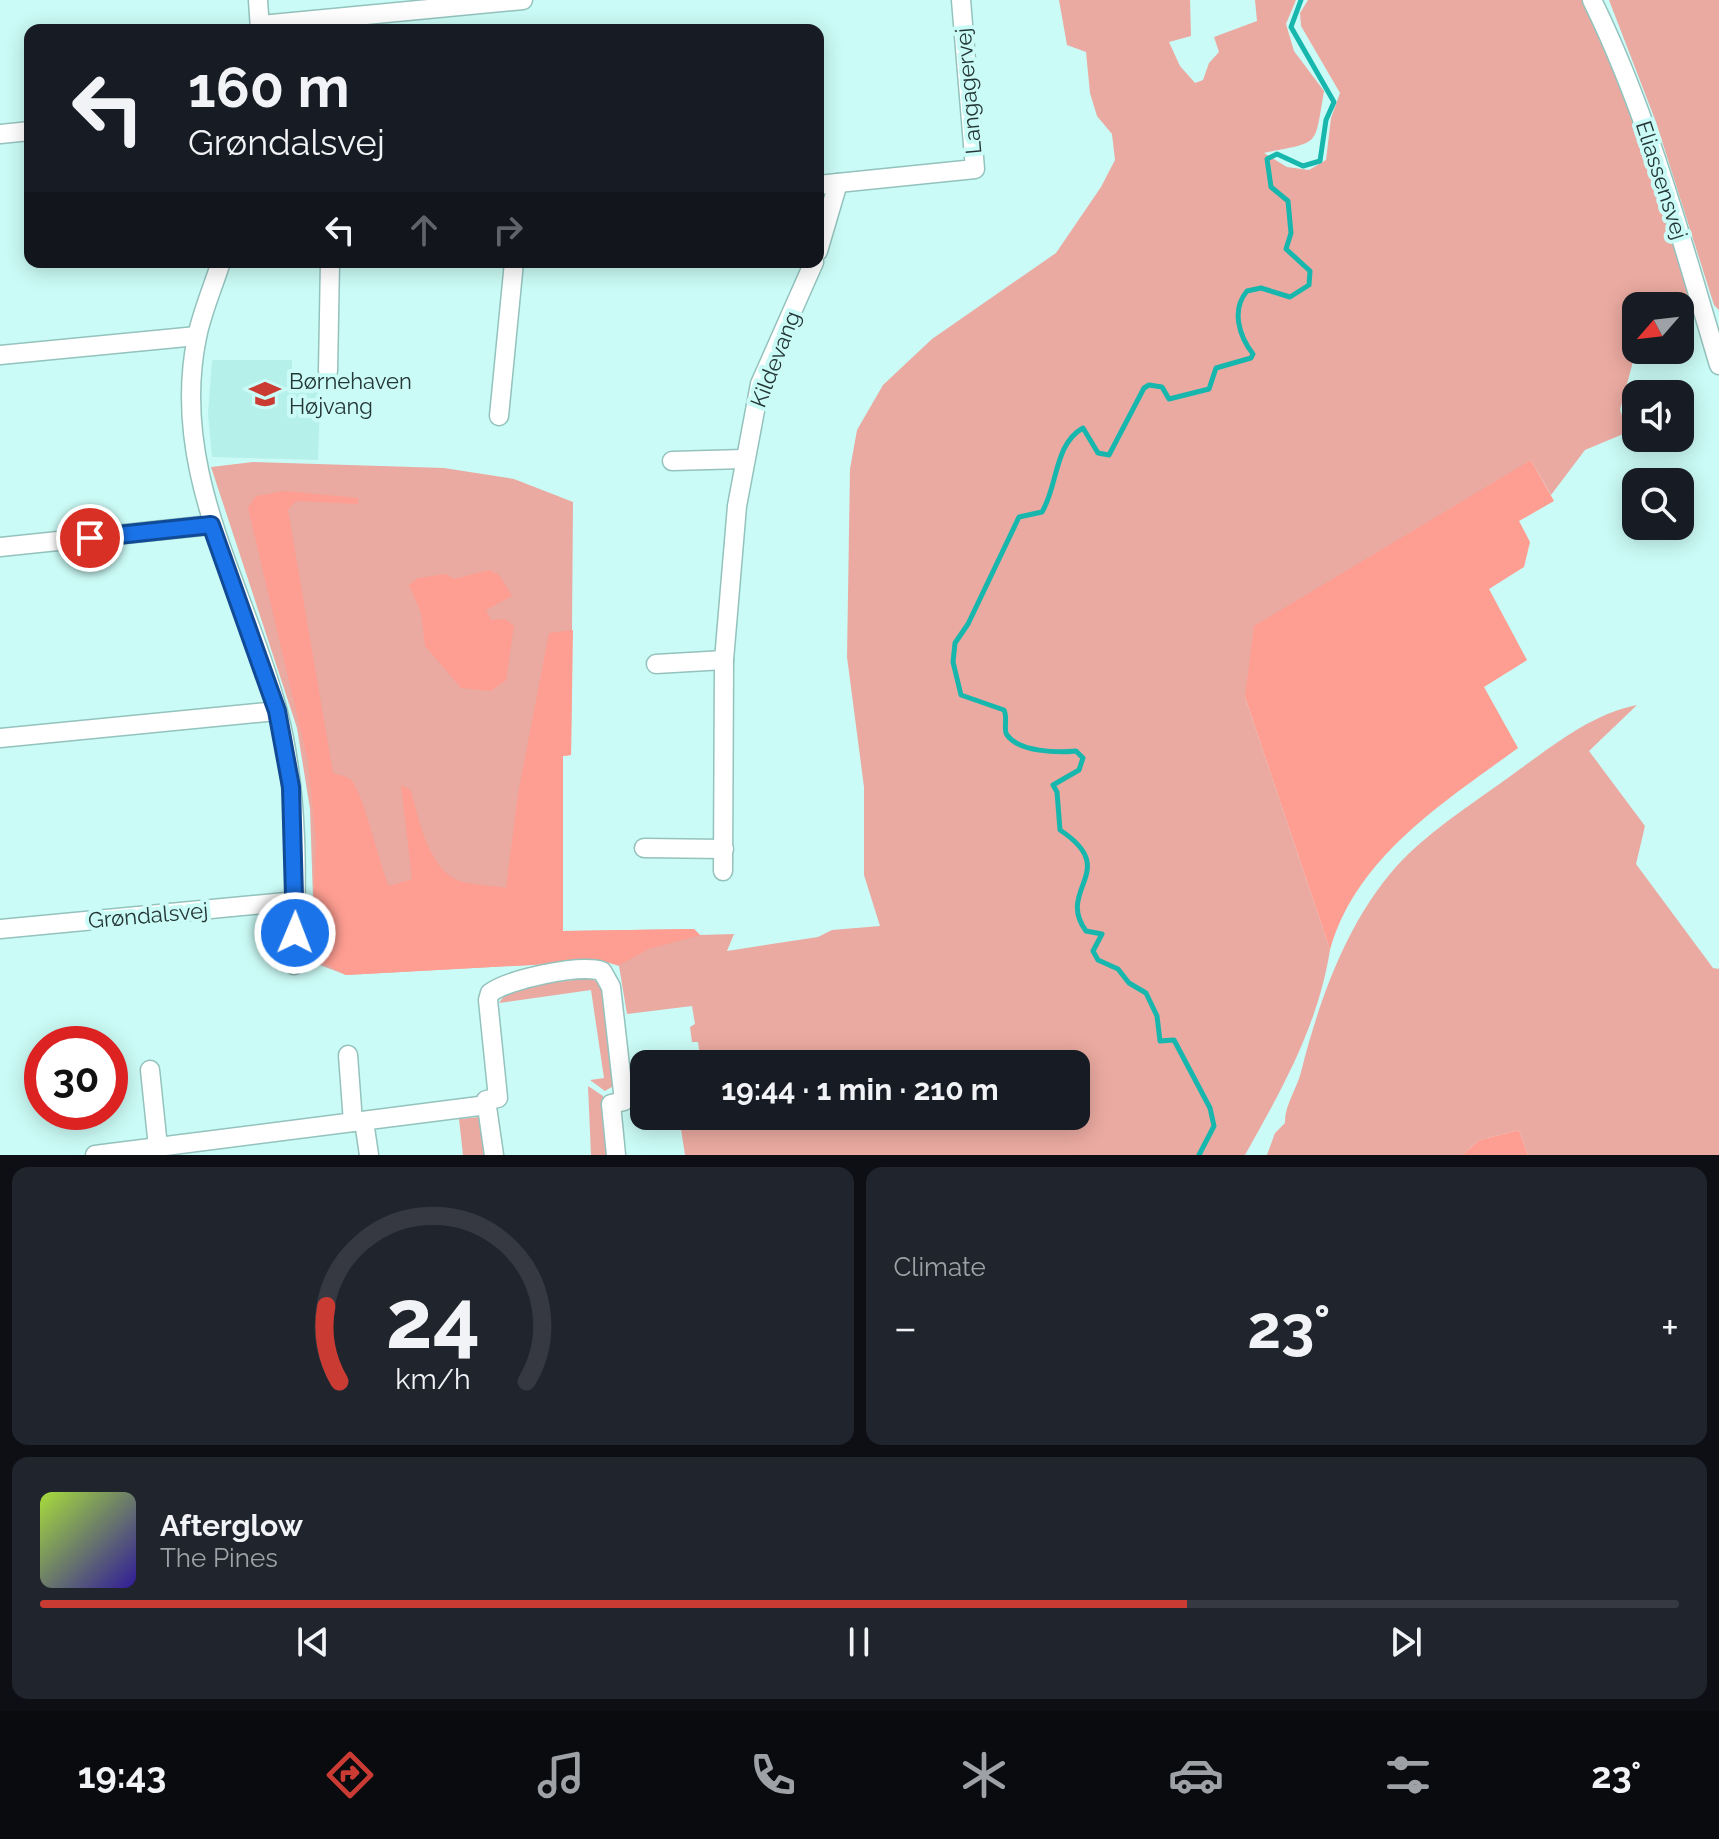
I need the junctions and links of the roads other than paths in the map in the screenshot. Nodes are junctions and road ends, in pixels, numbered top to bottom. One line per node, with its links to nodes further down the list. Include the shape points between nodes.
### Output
1 (258, 0): 5 (street)
2 (523, 0): 6 (street)
3 (961, 0): 9 (street, Langagervej, via 975,169)
4 (1592, 0): 18 (street, Eliassensvej, via 1622,62 1673,208)
5 (260, 24)
6 (289, 24)
7 (24, 132): 8 (street)
8 (0, 134)
9 (838, 183): 10 (street, Langagervej); 11 (street)
10 (824, 184)
11 (824, 231)
12 (219, 268): 16 (street)
13 (330, 268): 19 (street)
14 (513, 268): 20 (street)
15 (811, 268): 21 (street, Kildevang, via 760,384)
16 (197, 336): 17 (street); 23 (street, via 191,422)
17 (0, 355)
18 (1719, 365)
19 (328, 371)
20 (499, 416)
21 (744, 459): 22 (street); 25 (street, Kildevang)
22 (672, 461)
23 (211, 525): 24 (street); 27 (street)
24 (0, 547)
25 (724, 660): 26 (street); 30 (street, Kildevang)
26 (656, 664)
27 (277, 711): 28 (street); 32 (street, via 291,787)
28 (0, 738)
29 (644, 848): 30 (street)
30 (724, 849): 31 (street, Kildevang)
31 (723, 871)
32 (296, 901): 33 (street, Grøndalsvej); 34 (street)
33 (0, 929)
34 (294, 965)
35 (348, 1055): 38 (street)
36 (150, 1070): 39 (street)
37 (487, 1105): 38 (street); 42 (street); 43 (street, via 486,1100 498,1098 490,993 511,983 585,969 602,971 611,987 624,1101 611,1104)
38 (358, 1121): 39 (street); 41 (street)
39 (170, 1149): 40 (street)
40 (95, 1155)
41 (369, 1155)
42 (494, 1155)
43 (616, 1155)

